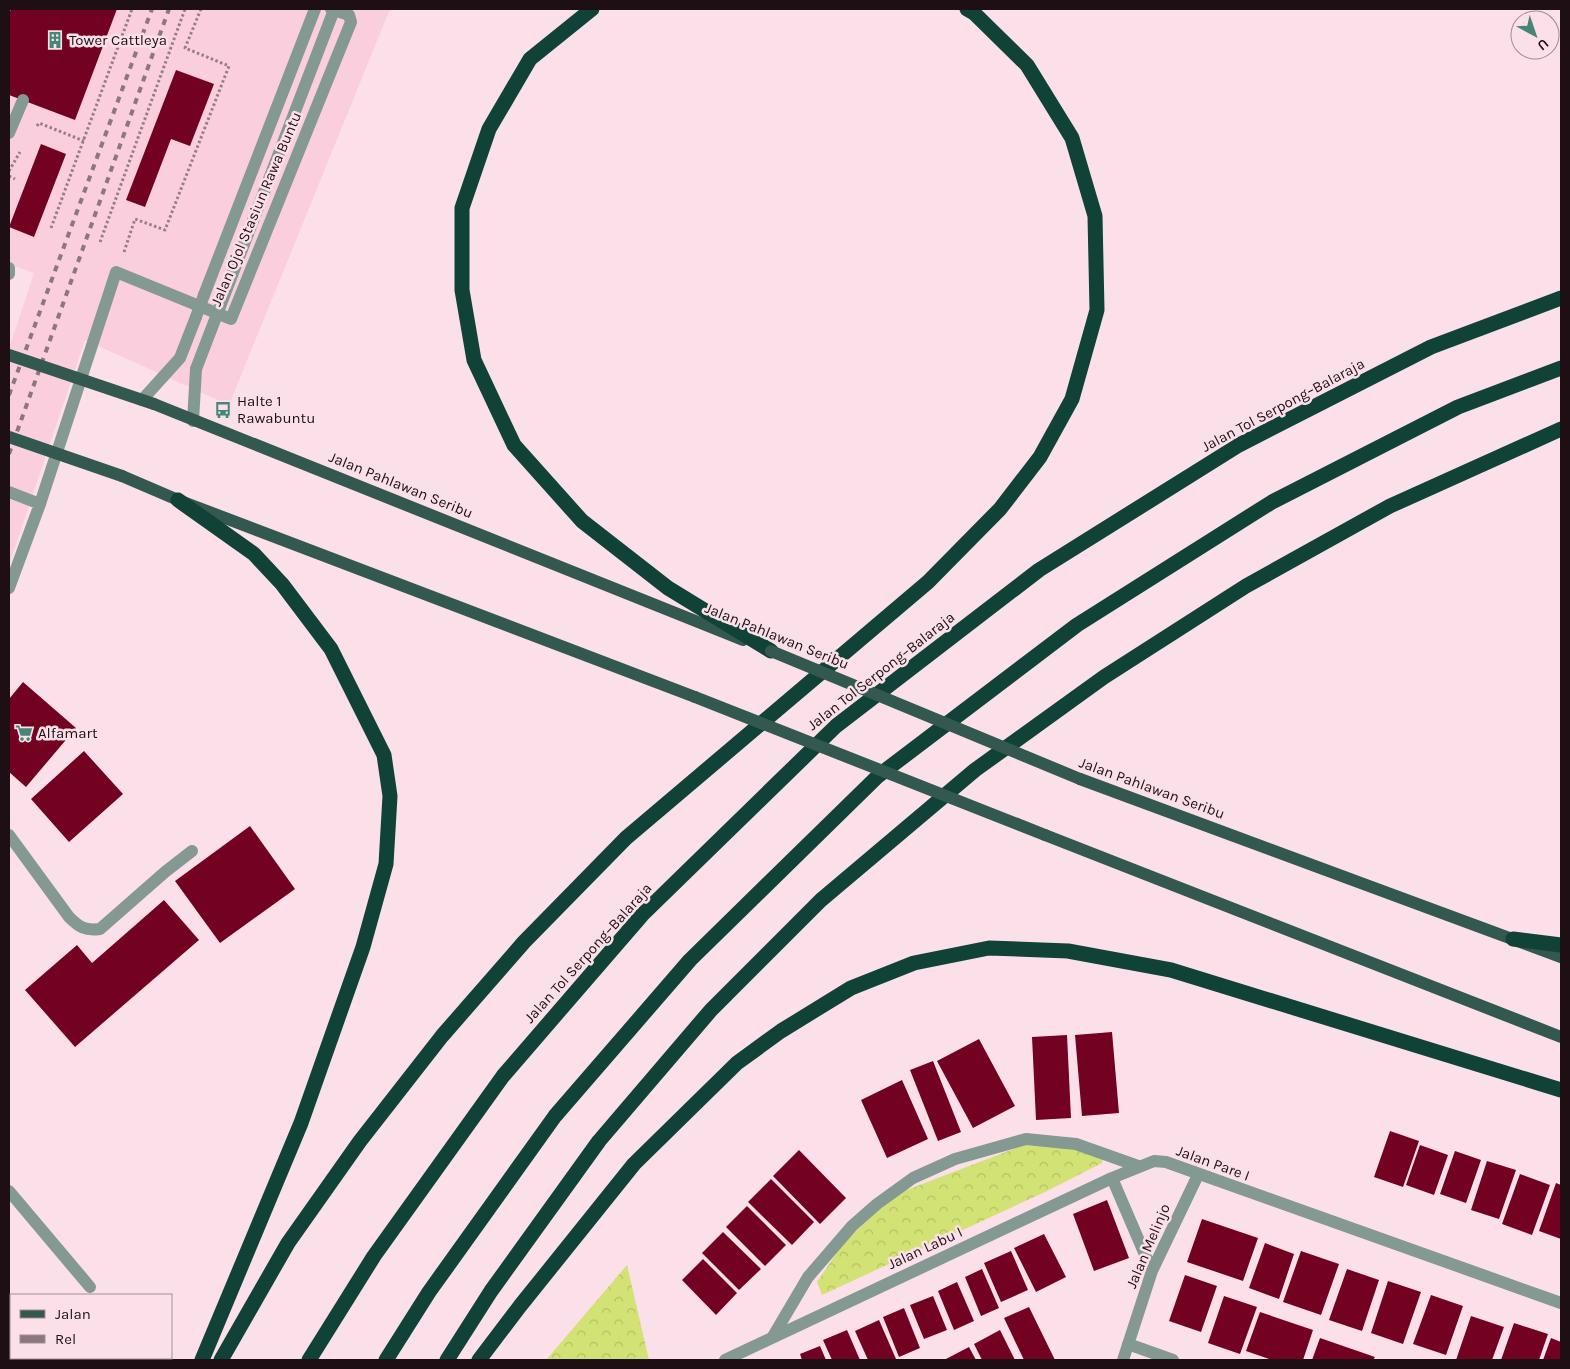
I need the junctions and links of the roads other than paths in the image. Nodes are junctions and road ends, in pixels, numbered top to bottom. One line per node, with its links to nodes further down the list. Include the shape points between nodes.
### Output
1 (315, 9): 12 (street, bridge, via 180,358)
2 (333, 9): 13 (street, bridge, via 196,369); 18 (street, Jalan Ojol Stasiun Rawa Buntu, via 349,15 350,22 231,319 116,272)
3 (592, 9): 20 (highway, via 530,60 489,129 462,208 462,290 474,360 514,445 582,521 668,588)
4 (967, 9): 38 (highway, via 1027,65 1072,138 1095,216 1097,310 1072,399 1040,457 1000,509 928,582 626,838 524,942 442,1036 360,1141 288,1242)
5 (23, 100): 6 (street)
6 (9, 133)
7 (9, 268): 8 (street)
8 (9, 274)
9 (1561, 298): 39 (highway, Jalan Tol Serpong–Balaraja, via 1431,346 1239,445 1039,570 836,726 642,915 503,1076 374,1256)
10 (9, 355): 12 (main road, Jalan Pahlawan Seribu, bridge)
11 (1561, 368): 40 (highway, via 1458,407 1272,502 1077,625 878,776 690,960 555,1116 429,1292)
12 (148, 402): 13 (main road, Jalan Pahlawan Seribu)
13 (192, 422): 20 (main road, Jalan Pahlawan Seribu, via 265,448)
14 (1561, 429): 41 (highway, via 1390,506 1246,586 1104,677 975,770 821,900 711,1010 599,1141 491,1291)
15 (9, 437): 17 (main road, bridge, via 122,476)
16 (9, 492): 18 (street)
17 (178, 500): 26 (main road, bridge, via 695,697); 37 (highway, via 254,554 282,584 331,650 384,755 390,796 386,864 363,947 301,1123)
18 (40, 504): 19 (street)
19 (9, 588)
20 (771, 651): 23 (main road, Jalan Pahlawan Seribu, bridge, via 1080,779)
21 (9, 835): 22 (street, via 69,917 79,927 88,930 100,929)
22 (192, 851)
23 (1513, 939): 24 (highway); 25 (main road, Jalan Pahlawan Seribu)
24 (1561, 945)
25 (1561, 956)
26 (1561, 1037)
27 (1561, 1090): 42 (highway, via 1162,968 1068,950 989,948 914,963 851,988 781,1031 737,1063 634,1164)
28 (1138, 1166): 29 (street, Jalan Pare I, via 1154,1161 1166,1162); 30 (street, Jalan Labu I); 35 (street, Jalan Pare I, via 1076,1144 1026,1139 955,1159 913,1178 852,1226 808,1277)
29 (1198, 1175): 32 (street, Jalan Melinjo); 34 (street, Jalan Pare I)
30 (1112, 1178): 32 (street); 35 (street, Jalan Labu I)
31 (9, 1191): 33 (street)
32 (1152, 1271): 36 (street, Jalan Melinjo)
33 (90, 1287)
34 (1561, 1302)
35 (772, 1338): 43 (street, Jalan Labu I)
36 (1128, 1344): 44 (street, Jalan Melinjo); 45 (street)
37 (202, 1360)
38 (222, 1360)
39 (309, 1360)
40 (386, 1360)
41 (447, 1360)
42 (479, 1360)
43 (725, 1360)
44 (1123, 1360)
45 (1173, 1360)

